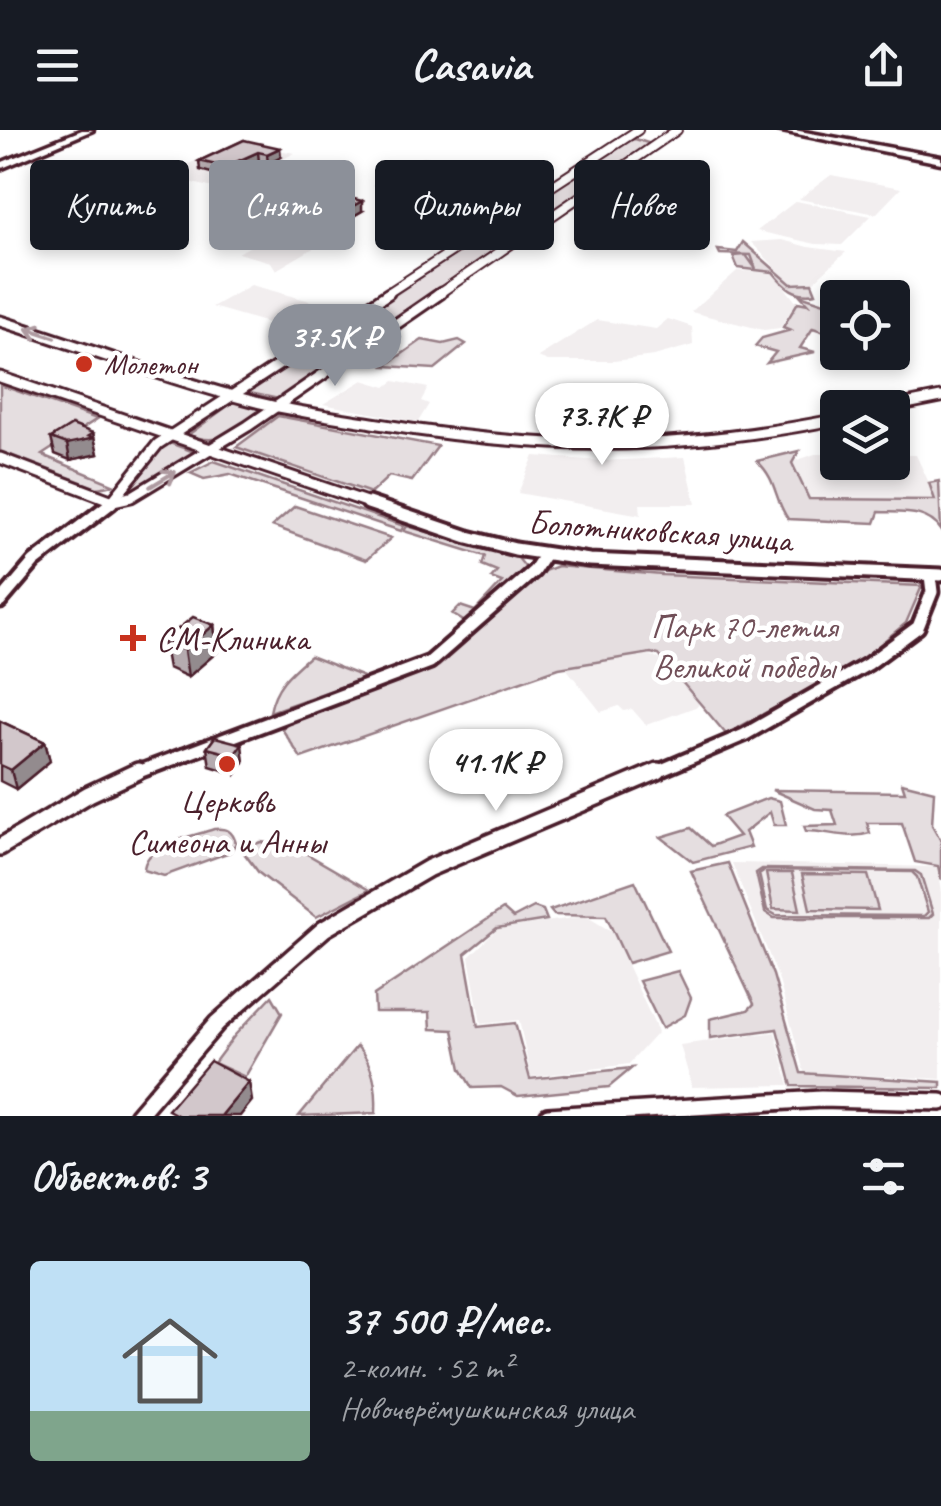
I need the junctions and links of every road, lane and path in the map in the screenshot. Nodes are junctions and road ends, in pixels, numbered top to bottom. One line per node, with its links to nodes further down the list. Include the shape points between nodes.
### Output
1 (77, 130): 9 (main road)
2 (89, 130): 9 (main road)
3 (677, 130): 7 (street)
4 (781, 130): 8 (main road)
5 (797, 130): 8 (main road)
6 (634, 134): 7 (street); 12 (street)
7 (658, 140): 15 (street)
8 (941, 158)
9 (0, 164)
10 (0, 321): 12 (street, one-way to 10)
11 (0, 377): 17 (street, Болотниковская улица)
12 (233, 395): 15 (street); 17 (street)
13 (941, 397): 14 (street)
14 (910, 403)
15 (276, 406): 16 (street, via 484,442 584,449 734,440); 18 (street)
16 (820, 423)
17 (171, 436): 18 (street, Болотниковская улица); 20 (street, via 154,447)
18 (211, 450): 20 (street, one-way to 18, via 131,498); 21 (street, Болотниковская улица, via 483,542)
19 (0, 458): 20 (street)
20 (113, 500): 23 (street, via 34,562)
21 (545, 554): 22 (street, Болотниковская улица); 24 (street, via 430,662 152,764)
22 (936, 575): 26 (street, via 918,628 868,664 744,735 428,868 324,928 217,1022)
23 (0, 602)
24 (0, 847)
25 (941, 1102): 27 (street, via 821,1099)
26 (138, 1116)
27 (548, 1116)

